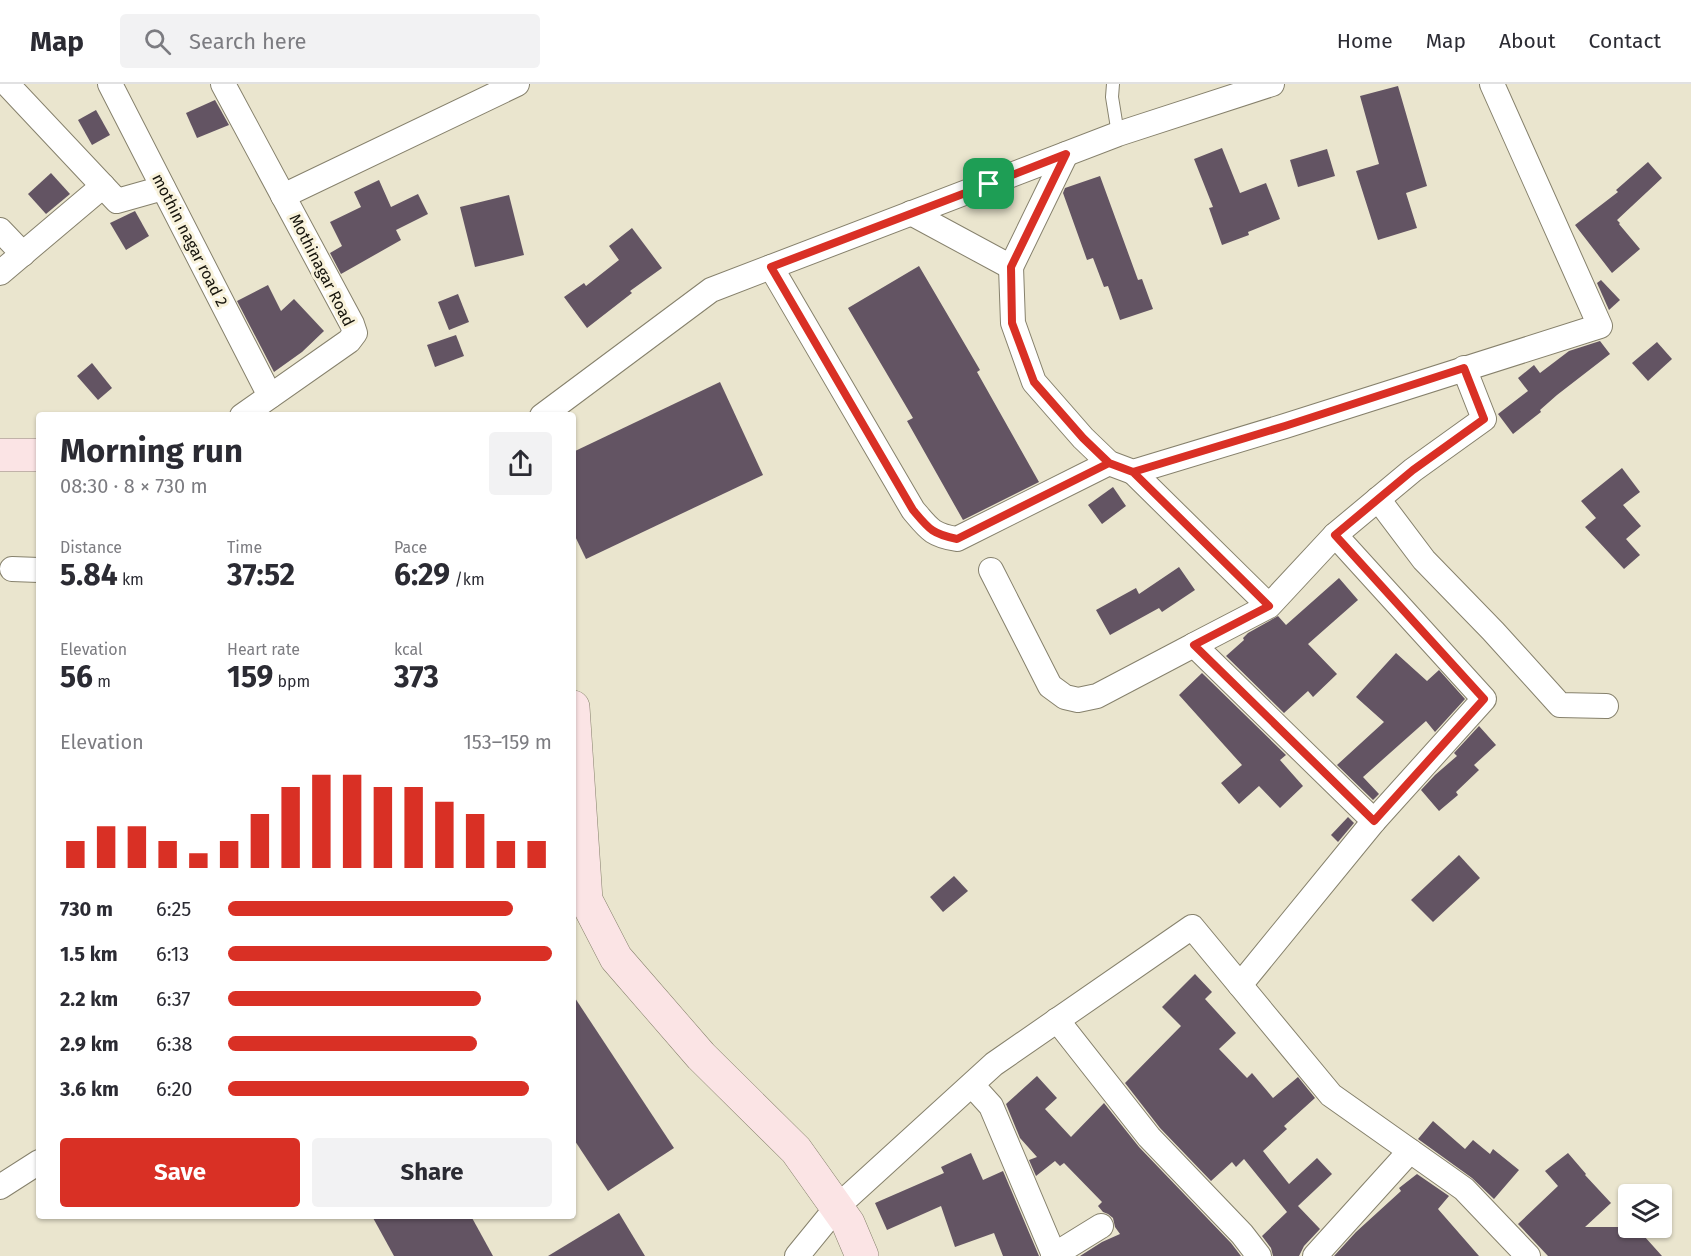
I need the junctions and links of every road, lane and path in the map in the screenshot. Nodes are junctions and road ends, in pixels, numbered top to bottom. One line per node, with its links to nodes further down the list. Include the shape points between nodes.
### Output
1 (7, 84): 10 (street)
2 (110, 84): 11 (street, mothin nagar road 2)
3 (223, 84): 12 (street, Mothinagar Road)
4 (517, 84): 12 (street)
5 (1113, 84): 8 (lane)
6 (1272, 84): 8 (street)
7 (1492, 84): 19 (street, via 1600,326)
8 (1118, 134): 9 (street)
9 (1066, 154): 13 (street); 17 (street)
10 (103, 186): 11 (street, via 117,201); 15 (street)
11 (163, 188): 20 (street, mothin nagar road 2)
12 (283, 196): 20 (street, Mothinagar Road, via 355,333)
13 (911, 213): 16 (street); 17 (street)
14 (0, 230): 15 (street)
15 (23, 254): 18 (street)
16 (771, 267): 22 (street, via 711,290); 25 (street, via 913,510 928,529 957,539)
17 (1011, 267): 25 (street, via 1012,323 1034,382)
18 (0, 273)
19 (1464, 368): 26 (street); 27 (street, via 1484,419)
20 (270, 396): 21 (street, Mothinagar Road)
21 (248, 412)
22 (547, 412)
23 (0, 455): 24 (main road)
24 (36, 455)
25 (1109, 463): 26 (street)
26 (1133, 472): 32 (street)
27 (1378, 499): 28 (street); 34 (street, via 1424,560 1560,705)
28 (1335, 535): 32 (street); 36 (street, via 1484,699)
29 (12, 568): 30 (street)
30 (36, 570)
31 (991, 570): 33 (street, via 1050,686 1065,697 1078,700 1097,696)
32 (1269, 606): 33 (street)
33 (1194, 645): 36 (street)
34 (1606, 706)
35 (576, 790): 37 (main road)
36 (1374, 821): 38 (street)
37 (580, 903): 44 (main road, via 616,958 700,1056 796,1150)
38 (1240, 985): 39 (street, via 1192,927); 41 (street, via 1331,1095)
39 (1057, 1020): 40 (street); 49 (street, via 1149,1137)
40 (972, 1085): 44 (street); 48 (street, via 991,1106)
41 (1410, 1151): 50 (street); 51 (street, via 1464,1189)
42 (36, 1164): 43 (street)
43 (0, 1187)
44 (837, 1207): 46 (street); 47 (main road)
45 (1101, 1226): 48 (street)
46 (797, 1256)
47 (862, 1256)
48 (1053, 1256)
49 (1259, 1256)
50 (1315, 1256)
51 (1528, 1256)

